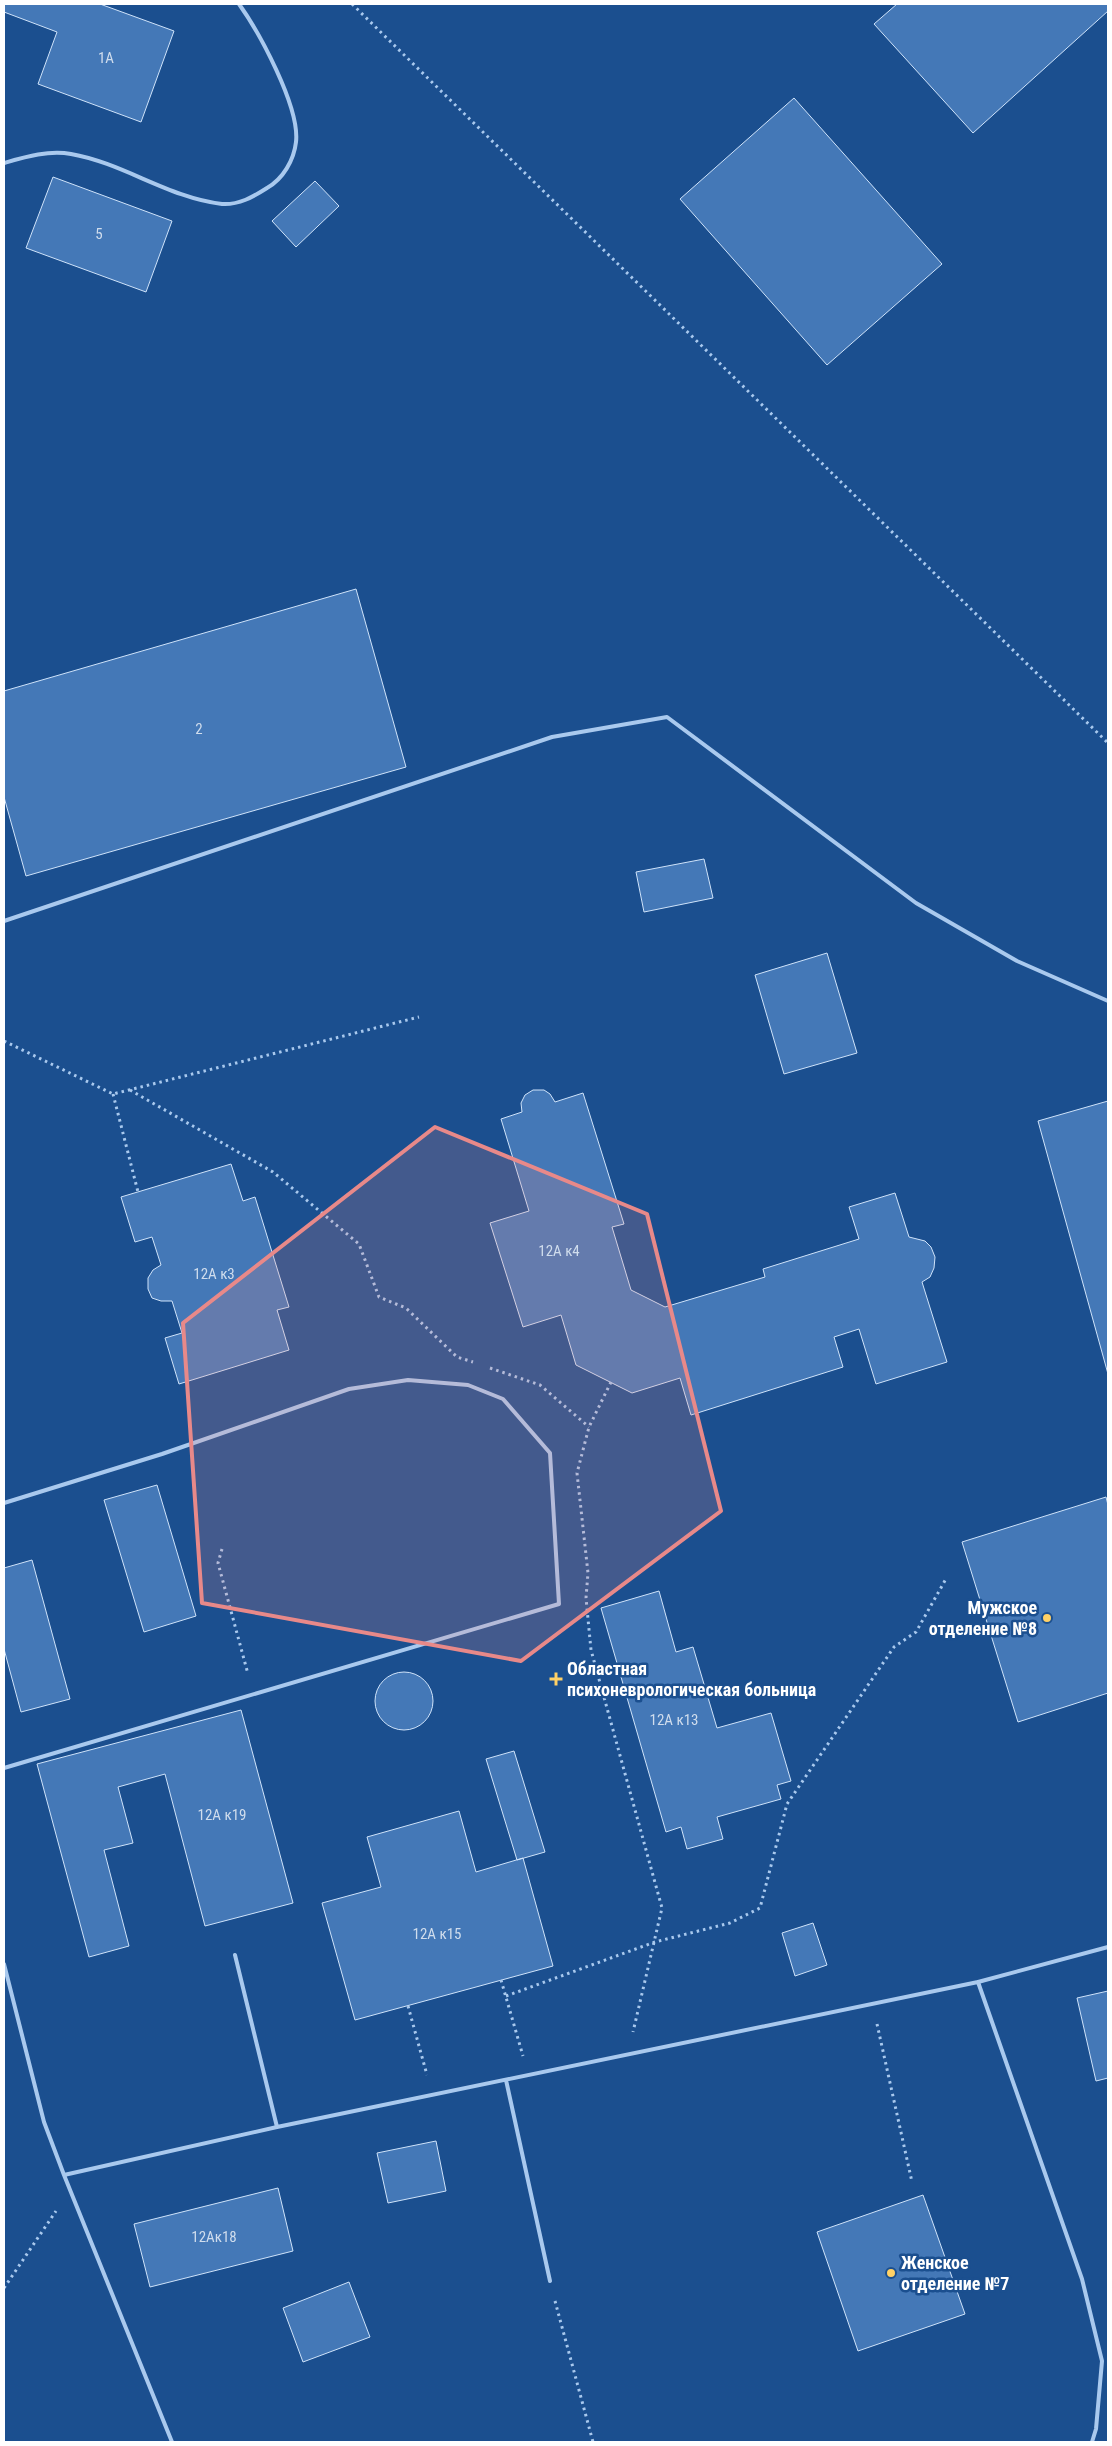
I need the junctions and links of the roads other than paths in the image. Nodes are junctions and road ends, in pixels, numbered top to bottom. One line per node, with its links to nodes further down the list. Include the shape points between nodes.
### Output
1 (239, 4): 2 (lane, via 276,69 295,121 296,142 289,165 276,183 248,200 224,204 200,200 70,153 49,153)
2 (4, 163)
3 (4, 921): 4 (lane, via 552,737 667,717 916,903 1017,961)
4 (1108, 1001)
5 (4, 1503): 6 (lane, via 162,1454 349,1389 408,1380 468,1385 503,1399 550,1453 559,1604)
6 (4, 1768)
7 (1108, 1946): 10 (lane)
8 (235, 1955): 12 (lane)
9 (4, 1964): 13 (lane, via 44,2122)
10 (978, 1982): 11 (lane); 16 (lane, via 1082,2279 1102,2361)
11 (506, 2080): 12 (lane); 14 (lane)
12 (277, 2128): 13 (lane)
13 (64, 2175): 15 (lane)
14 (550, 2281)
15 (172, 2442)
16 (1092, 2442)

